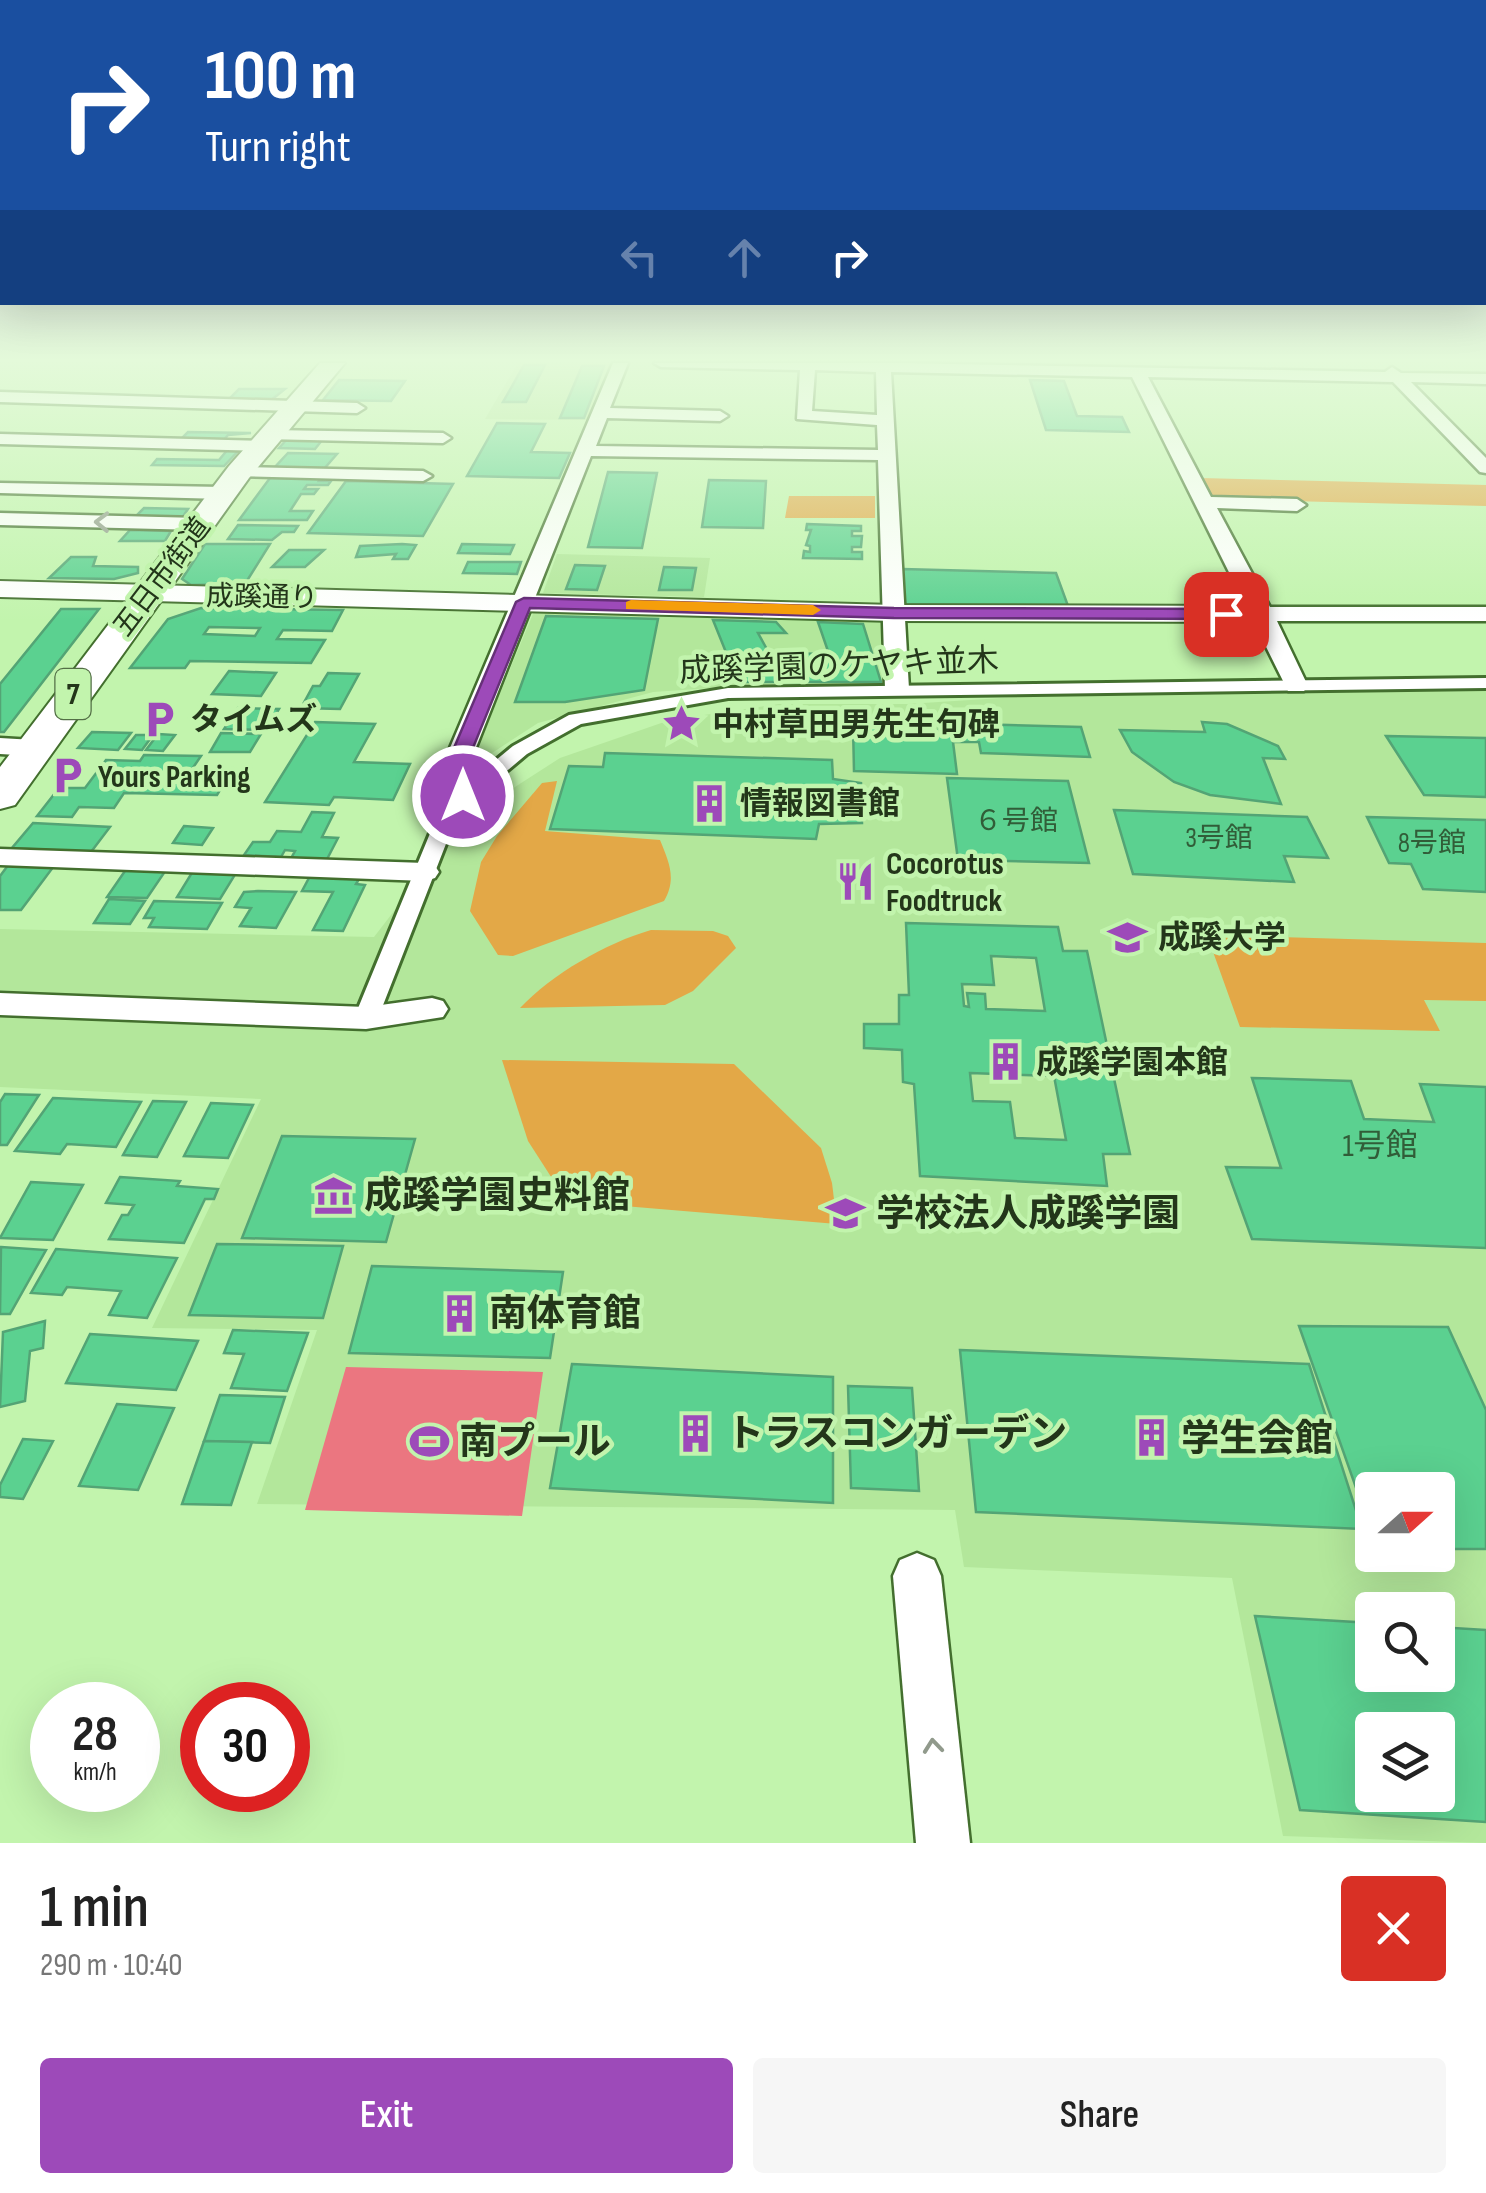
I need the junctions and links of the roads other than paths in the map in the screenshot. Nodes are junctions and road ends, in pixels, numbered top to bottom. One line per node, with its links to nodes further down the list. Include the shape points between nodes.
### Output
1 (259, 449): 10 (main road, 五日市街道 / 7)
2 (584, 449): 6 (street)
3 (887, 449): 7 (street)
4 (1177, 449): 12 (street)
5 (1467, 449): 8 (street)
6 (583, 452): 7 (street); 18 (street)
7 (887, 456): 19 (street)
8 (1486, 468)
9 (422, 476): 10 (street)
10 (231, 483): 11 (street); 15 (main road, 五日市街道 / 7)
11 (0, 488)
12 (1204, 502): 13 (street); 20 (street)
13 (1296, 504)
14 (0, 519): 15 (street, one-way to 14)
15 (200, 524): 17 (main road, 五日市街道 / 7)
16 (0, 590): 17 (street, 成蹊通り)
17 (148, 594): 18 (street, 成蹊通り); 25 (main road, 五日市街道 / 7)
18 (524, 602): 19 (street, 成蹊通り); 27 (street, via 460,755 456,774)
19 (894, 613): 20 (street); 24 (street)
20 (1263, 614): 21 (street); 23 (street)
21 (1486, 614)
22 (1486, 683): 23 (street, 成蹊学園のケヤキ並木)
23 (1296, 686): 24 (street, 成蹊学園のケヤキ並木)
24 (897, 689): 27 (street, 成蹊学園のケヤキ並木, via 728,692 576,719 520,750)
25 (17, 747): 26 (main road, 五日市街道 / 7)
26 (0, 796)
27 (463, 796): 29 (street, 成蹊学園のケヤキ並木)
28 (0, 857): 29 (street)
29 (424, 872): 32 (street, 成蹊学園のケヤキ並木)
30 (0, 1004): 32 (street)
31 (432, 1010): 32 (street)
32 (366, 1018)
33 (916, 1576): 34 (street, one-way to 33)
34 (943, 1843)

